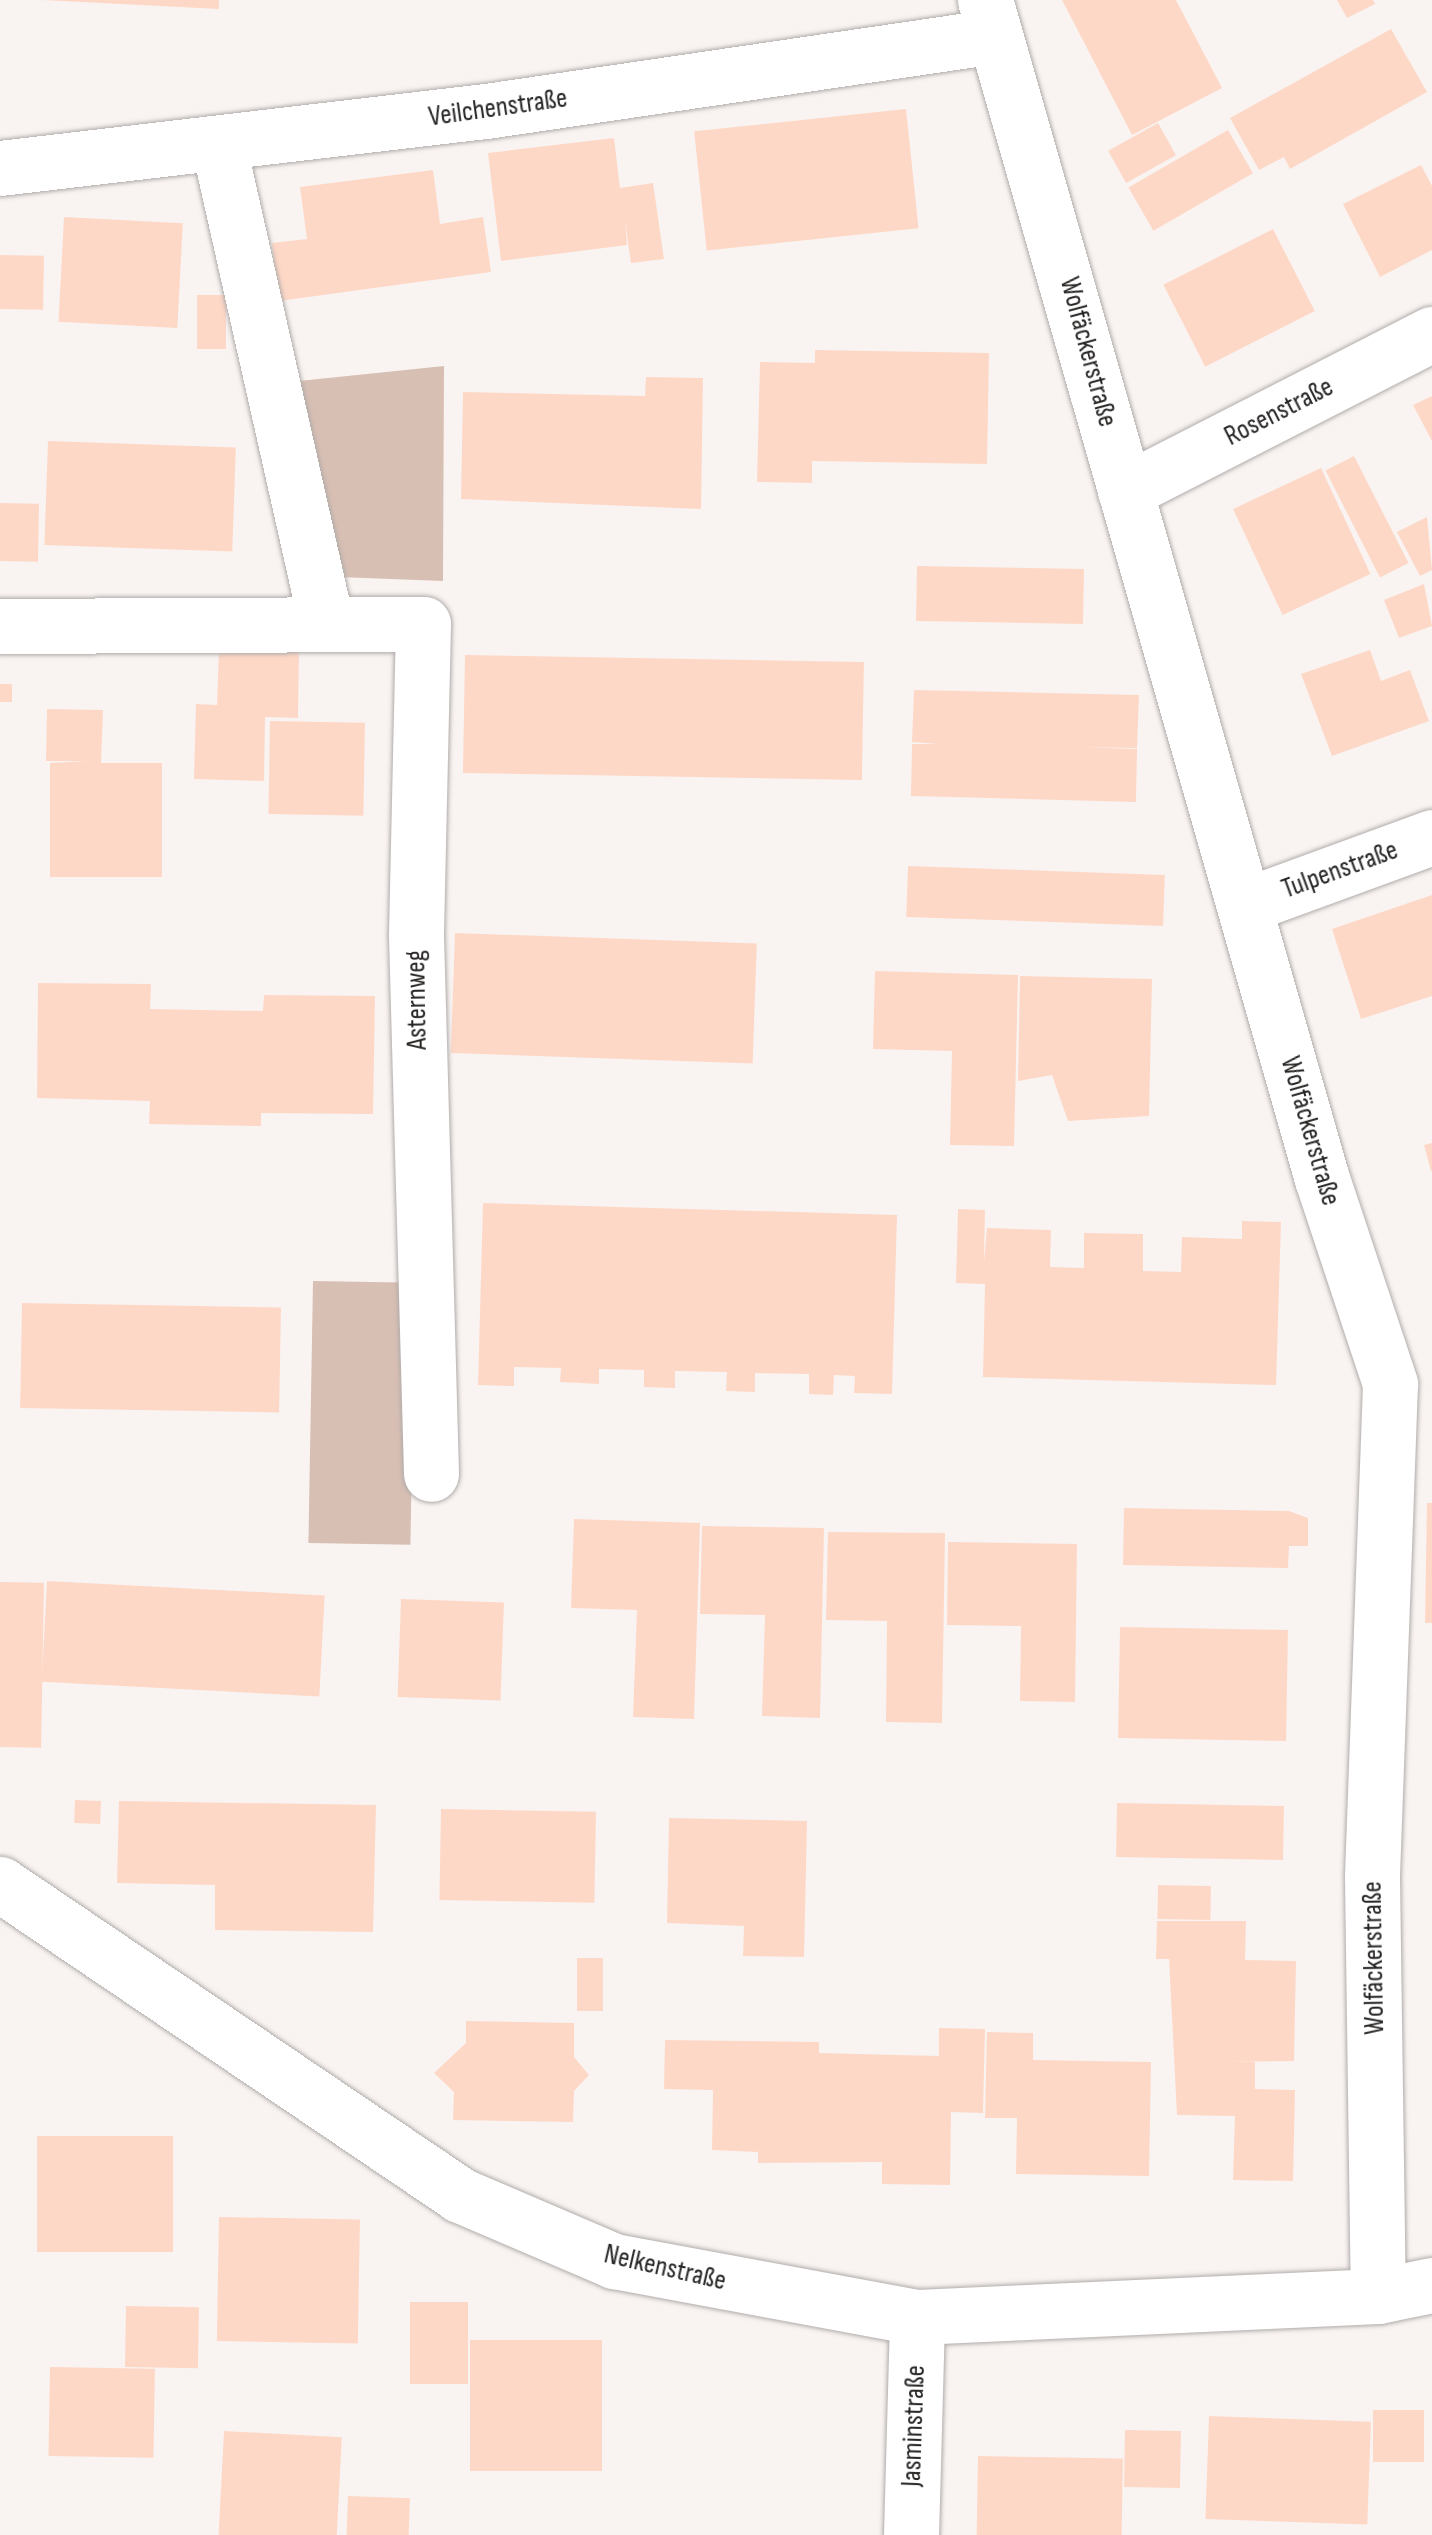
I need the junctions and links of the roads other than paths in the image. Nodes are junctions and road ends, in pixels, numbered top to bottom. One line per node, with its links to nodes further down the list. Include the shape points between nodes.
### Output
1 (990, 18): 2 (street, Veilchenstraße); 5 (street, Wolfäckerstraße)
2 (218, 143): 3 (street, Veilchenstraße); 6 (street)
3 (0, 168)
4 (1432, 334): 5 (street, Rosenstraße)
5 (1126, 491): 9 (street, Wolfäckerstraße)
6 (326, 618): 7 (street, Asternweg); 11 (street, Asternweg, via 423,624 416,936)
7 (0, 626)
8 (1432, 837): 9 (street, Tulpenstraße)
9 (1248, 904): 10 (street, Wolfäckerstraße, via 1322,1179)
10 (1411, 1378): 14 (street, Wolfäckerstraße, via 1372,1877)
11 (431, 1474)
12 (0, 1884): 15 (street, Nelkenstraße, via 460,2195 614,2262)
13 (1432, 2285): 14 (street, Nelkenstraße)
14 (1378, 2296): 15 (street, Nelkenstraße)
15 (917, 2317): 16 (street, Jasminstraße)
16 (911, 2535)

